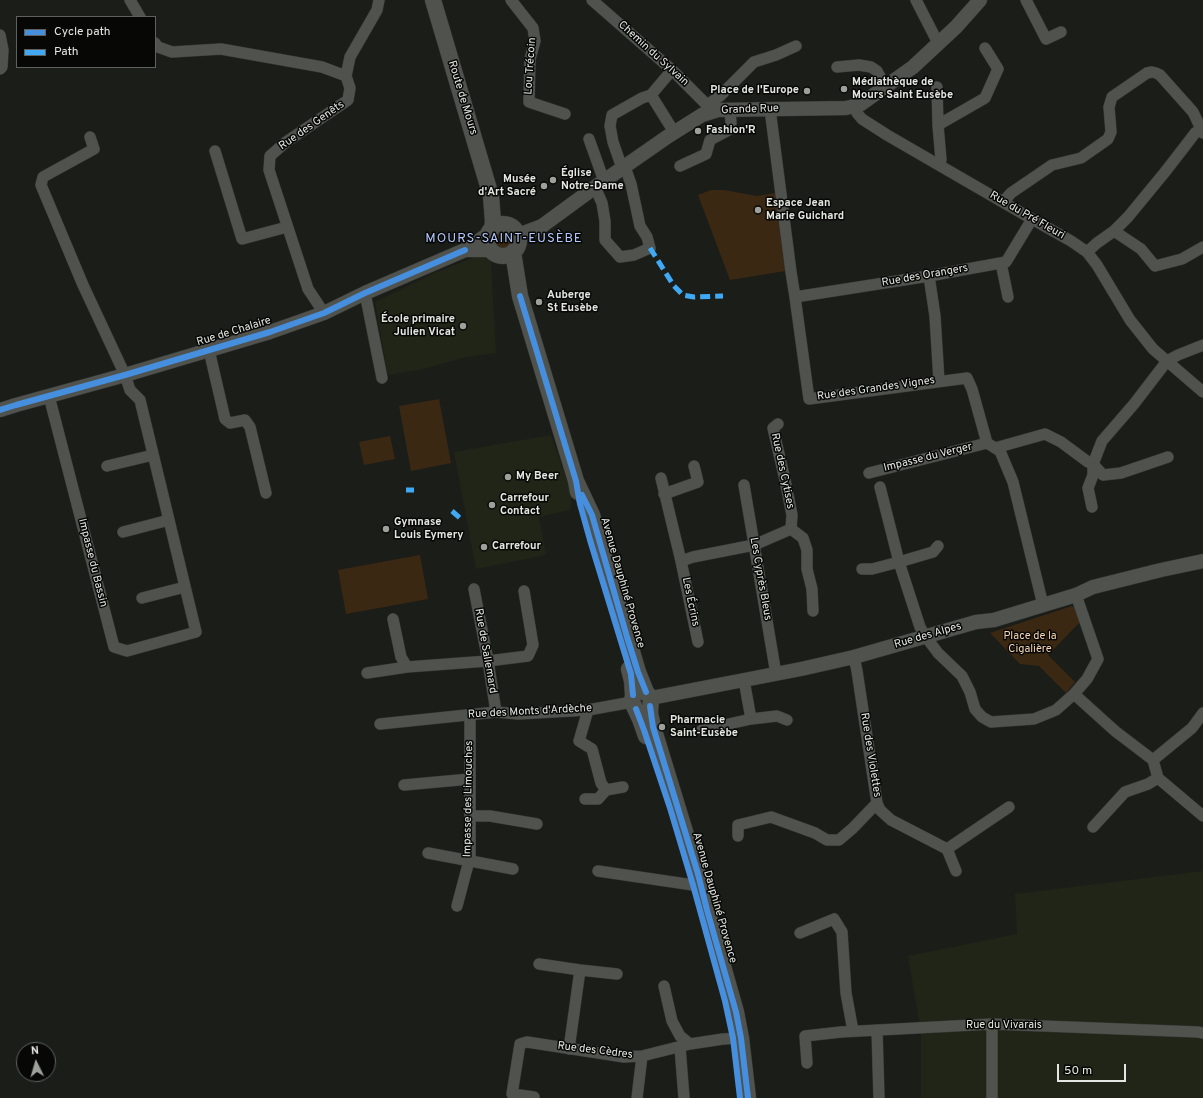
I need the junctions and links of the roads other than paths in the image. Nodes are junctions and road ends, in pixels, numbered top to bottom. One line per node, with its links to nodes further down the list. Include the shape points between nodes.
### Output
1 (130, 0): 9 (street)
2 (379, 0): 19 (street, via 377,10 350,58)
3 (433, 0): 38 (main road, Route de Mours)
4 (511, 0): 27 (street, Lou Trécoin, via 533,28 535,41 530,59 529,102)
5 (592, 0): 18 (street, Chemin du Sylvain)
6 (916, 0): 12 (street)
7 (980, 0): 12 (street, Grande Rue)
8 (1026, 0): 10 (street, via 1046,39)
9 (139, 16)
10 (1061, 32)
11 (0, 35): 17 (street, via 3,50)
12 (938, 43): 20 (street, Grande Rue, via 913,67)
13 (156, 44): 19 (street, via 172,52 221,49 322,67)
14 (796, 46): 24 (street, via 754,62)
15 (985, 48): 28 (street, via 998,69 985,98)
16 (837, 67): 20 (street, via 871,67 877,71)
17 (0, 69)
18 (672, 70): 22 (street); 24 (street, Chemin du Sylvain)
19 (346, 76): 41 (street, Rue des Genêts, via 350,88 348,100 286,142 270,156 269,170)
20 (885, 86): 23 (street, Grande Rue)
21 (937, 87): 28 (street)
22 (652, 95): 30 (street); 36 (street, via 612,115 610,126 613,142)
23 (855, 106): 25 (street, Grande Rue); 34 (street, Rue du Pré Fleuri, via 862,119)
24 (709, 108): 26 (street, Grande Rue); 30 (street, Grande Rue)
25 (770, 109): 26 (street, Grande Rue); 51 (street, Rue des Grandes Vignes)
26 (730, 111): 35 (street, via 729,130 710,140 706,154)
27 (565, 114)
28 (938, 125): 34 (street, via 941,160)
29 (1202, 131): 39 (street, via 1193,112 1160,75 1152,72 1112,97 1109,107 1111,132 1108,139 1081,158 1052,165 1011,193); 43 (street, via 1195,133)
30 (674, 132): 36 (street, Grande Rue)
31 (90, 137): 56 (street, via 94,149 43,177 41,185)
32 (589, 138): 37 (street)
33 (215, 151): 41 (street, via 242,239)
34 (939, 165): 39 (street, Rue du Pré Fleuri)
35 (680, 166)
36 (623, 168): 37 (street, Grande Rue); 37 (street, via 631,184 640,226 650,248 634,255 620,257 605,240)
37 (600, 184): 42 (street, Grande Rue, via 542,226)
38 (491, 196): 42 (main road, Route de Mours); 44 (main road, Route de Mours)
39 (1003, 202): 40 (street, Rue du Pré Fleuri)
40 (1032, 219): 46 (street, Rue du Pré Fleuri); 47 (street, via 1006,262)
41 (287, 227): 52 (street, Rue des Genêts, via 308,290)
42 (514, 230): 44 (main road, via 503,224 497,225); 44 (main road, via 518,246)
43 (1114, 231): 45 (street, via 1141,249 1155,266 1182,259); 46 (street)
44 (496, 244): 49 (street, Rue de Chalaire, via 465,250); 102 (main road, Avenue Dauphiné Provence, via 520,296 576,481 590,540)
45 (1203, 247)
46 (1087, 252): 55 (street, Rue du Pré Fleuri, via 1135,327 1153,349)
47 (1000, 263): 48 (street, Rue des Orangers); 50 (street)
48 (930, 276): 51 (street, Rue des Orangers); 58 (street)
49 (365, 294): 52 (street, Rue de Chalaire); 57 (street)
50 (1008, 296)
51 (796, 297): 58 (street, Rue des Grandes Vignes, via 809,398)
52 (324, 313): 54 (street, Rue de Chalaire)
53 (1203, 345): 55 (street)
54 (209, 350): 56 (street, Rue de Chalaire); 73 (street, via 225,420 230,423 245,420 250,427)
55 (1167, 360): 59 (street, Rue du Pré Fleuri); 66 (street, via 1134,404 1102,440)
56 (125, 376): 60 (street, Rue de Chalaire); 64 (street, via 130,390 140,400)
57 (382, 378)
58 (939, 381): 63 (street, Rue des Grandes Vignes, via 967,378)
59 (1203, 392)
60 (49, 396): 61 (street, Rue de Chalaire); 85 (street, Impasse du Bassin, via 114,647 127,651 196,632)
61 (0, 410)
62 (778, 424): 77 (street, Rue des Cytises, via 773,428 792,516)
63 (991, 445): 66 (street, Impasse du Verger, via 1044,434 1061,442); 69 (street, Impasse du Verger); 90 (street, Rue des Grandes Vignes, via 1000,451 1014,482)
64 (153, 455): 67 (street); 76 (street)
65 (1168, 457): 66 (street, Impasse du Verger, via 1121,473 1103,475)
66 (1093, 464): 75 (street, via 1093,475 1088,488)
67 (107, 466)
68 (694, 466): 74 (street, via 698,482)
69 (869, 472)
70 (661, 478): 74 (street, Les Écrins)
71 (744, 484): 79 (street, Les Cyprès Bleus)
72 (880, 487): 83 (street)
73 (266, 493)
74 (664, 494): 81 (street, Les Écrins)
75 (1092, 508)
76 (169, 520): 78 (street); 85 (street)
77 (791, 529): 79 (street); 91 (street, via 803,538 807,550)
78 (123, 532)
79 (754, 545): 81 (street); 99 (street, Les Cyprès Bleus)
80 (938, 546): 83 (street, via 933,552)
81 (681, 561): 94 (street, Les Écrins)
82 (1203, 561): 88 (street, Rue des Alpes, via 1110,582)
83 (899, 562): 84 (street); 93 (street, via 920,627)
84 (862, 569)
85 (185, 587): 89 (street)
86 (474, 589): 96 (street, Rue de Sallemard)
87 (524, 592): 96 (street, via 534,645 528,656)
88 (1076, 595): 90 (street, Rue des Alpes); 101 (street, via 1098,658 1087,679)
89 (142, 598)
90 (1043, 605): 93 (street, Rue des Alpes)
91 (813, 611)
92 (393, 619): 97 (street, via 401,657)
93 (926, 637): 95 (street, Rue des Alpes); 101 (street, via 938,653 962,676 975,709 991,722 1034,719 1056,710)
94 (698, 642)
95 (854, 657): 99 (street, Rue des Alpes); 118 (street, Rue des Violettes)
96 (488, 661): 97 (street); 104 (street, Rue de Sallemard)
97 (407, 667): 98 (street)
98 (367, 673)
99 (776, 674): 100 (street, Rue des Alpes)
100 (744, 680): 102 (street, Rue des Alpes); 107 (street)
101 (1074, 694): 111 (street, via 1115,731)
102 (641, 700): 103 (street, Rue des Monts d'Ardèche); 131 (main road, Avenue Dauphiné Provence, via 644,730); 142 (main road, Avenue Dauphiné Provence, via 652,727 698,874 732,997)
103 (588, 710): 104 (street, Rue des Monts d'Ardèche, via 518,714); 116 (street, via 579,741 592,748 601,783)
104 (496, 712): 106 (street, Rue des Monts d'Ardèche)
105 (1203, 712): 111 (street, via 1192,728)
106 (470, 716): 109 (street, Rue des Monts d'Ardèche); 113 (street, Impasse des Limouches)
107 (750, 719): 108 (street, via 777,716); 110 (street)
108 (787, 720)
109 (380, 724)
110 (702, 730)
111 (1154, 760): 112 (street)
112 (1158, 778): 121 (street); 123 (street, via 1125,792)
113 (470, 779): 114 (street); 120 (street, Impasse des Limouches)
114 (404, 786)
115 (623, 787): 116 (street)
116 (606, 790): 117 (street, via 598,799)
117 (585, 799)
118 (877, 803): 124 (street, Rue des Violettes, via 839,840 827,840 771,817 738,825); 125 (street, via 880,810 891,820)
119 (1009, 807): 125 (street)
120 (470, 816): 122 (street, via 490,816); 127 (street, Impasse des Limouches)
121 (1203, 816)
122 (537, 824)
123 (1093, 827)
124 (738, 836)
125 (947, 850): 130 (street)
126 (428, 853): 127 (street)
127 (468, 861): 128 (street); 132 (street, Impasse des Limouches)
128 (513, 869)
129 (598, 871): 131 (street)
130 (956, 871)
131 (693, 885): 142 (main road, Avenue Dauphiné Provence)
132 (457, 906)
133 (800, 933): 140 (street, via 834,919 842,932 846,993)
134 (539, 964): 135 (street)
135 (580, 970): 136 (street); 144 (street)
136 (617, 974)
137 (664, 986): 143 (street, via 672,1021)
138 (992, 1024): 139 (street, Rue du Vivarais); 141 (street, Rue du Vivarais); 153 (street)
139 (877, 1030): 140 (street, Rue du Vivarais); 152 (street)
140 (853, 1031): 146 (street, Rue du Vivarais, via 805,1036)
141 (1203, 1033)
142 (737, 1038): 143 (street, Rue des Cèdres); 150 (main road, Avenue Dauphiné Provence); 151 (main road, Avenue Dauphiné Provence)
143 (685, 1046): 145 (street, Rue des Cèdres); 149 (street)
144 (569, 1049): 145 (street, Rue des Cèdres, via 624,1057); 147 (street, Rue des Cèdres, via 527,1042 520,1044 512,1094)
145 (642, 1056): 148 (street)
146 (807, 1063)
147 (534, 1097)
148 (637, 1098)
149 (684, 1098)
150 (740, 1098)
151 (748, 1098)
152 (879, 1098)
153 (992, 1098)

